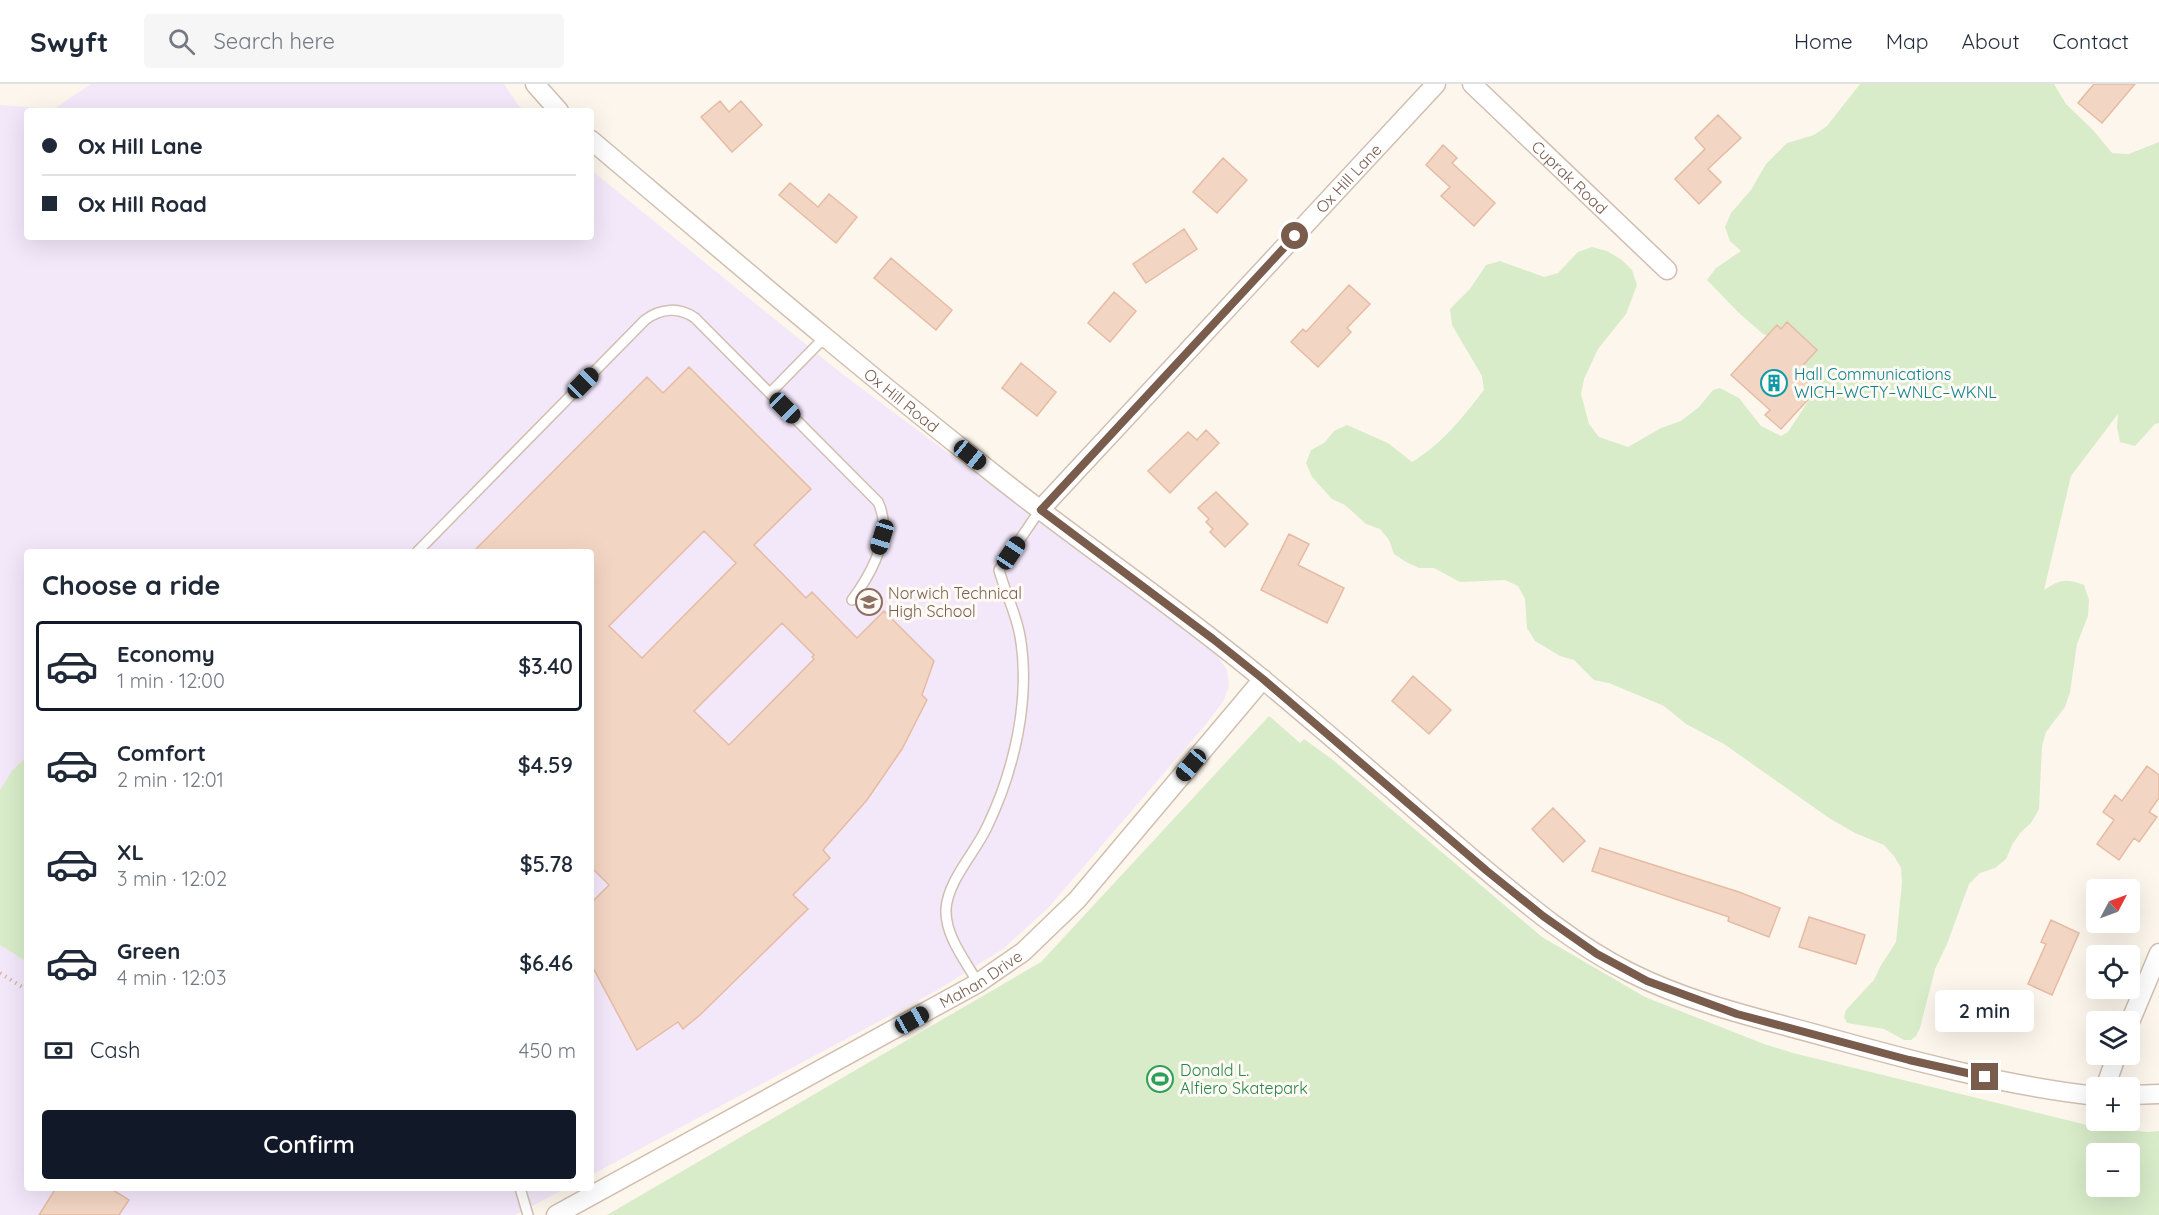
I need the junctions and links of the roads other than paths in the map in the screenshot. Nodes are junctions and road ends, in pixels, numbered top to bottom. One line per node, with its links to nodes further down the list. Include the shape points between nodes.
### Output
1 (535, 84): 4 (street)
2 (1436, 84): 9 (street, Ox Hill Lane)
3 (1472, 84): 6 (street, Cuprak Road)
4 (556, 108)
5 (594, 143): 7 (street, Ox Hill Road)
6 (1667, 270)
7 (825, 337): 8 (lane); 9 (street, Ox Hill Road)
8 (770, 393): 10 (lane, via 695,318 670,310 657,313 645,320); 11 (lane, via 874,496 881,509 884,530 878,552)
9 (1041, 510): 12 (street, Ox Hill Road); 14 (lane, via 999,570 1019,630 1022,662 1019,724 1010,766 988,825 952,886 946,905 951,937)
10 (420, 549)
11 (852, 600)
12 (1263, 679): 14 (street, Mahan Drive, via 1077,900 1023,952); 16 (street, Ox Hill Road, via 1535,910 1633,974 1737,1014 1909,1060)
13 (2159, 952): 15 (street)
14 (978, 983): 21 (street, Mahan Drive)
15 (2135, 1011)
16 (2086, 1094)
17 (2159, 1094): 18 (street)
18 (2140, 1095)
19 (521, 1191): 20 (lane)
20 (528, 1215)
21 (556, 1215)

